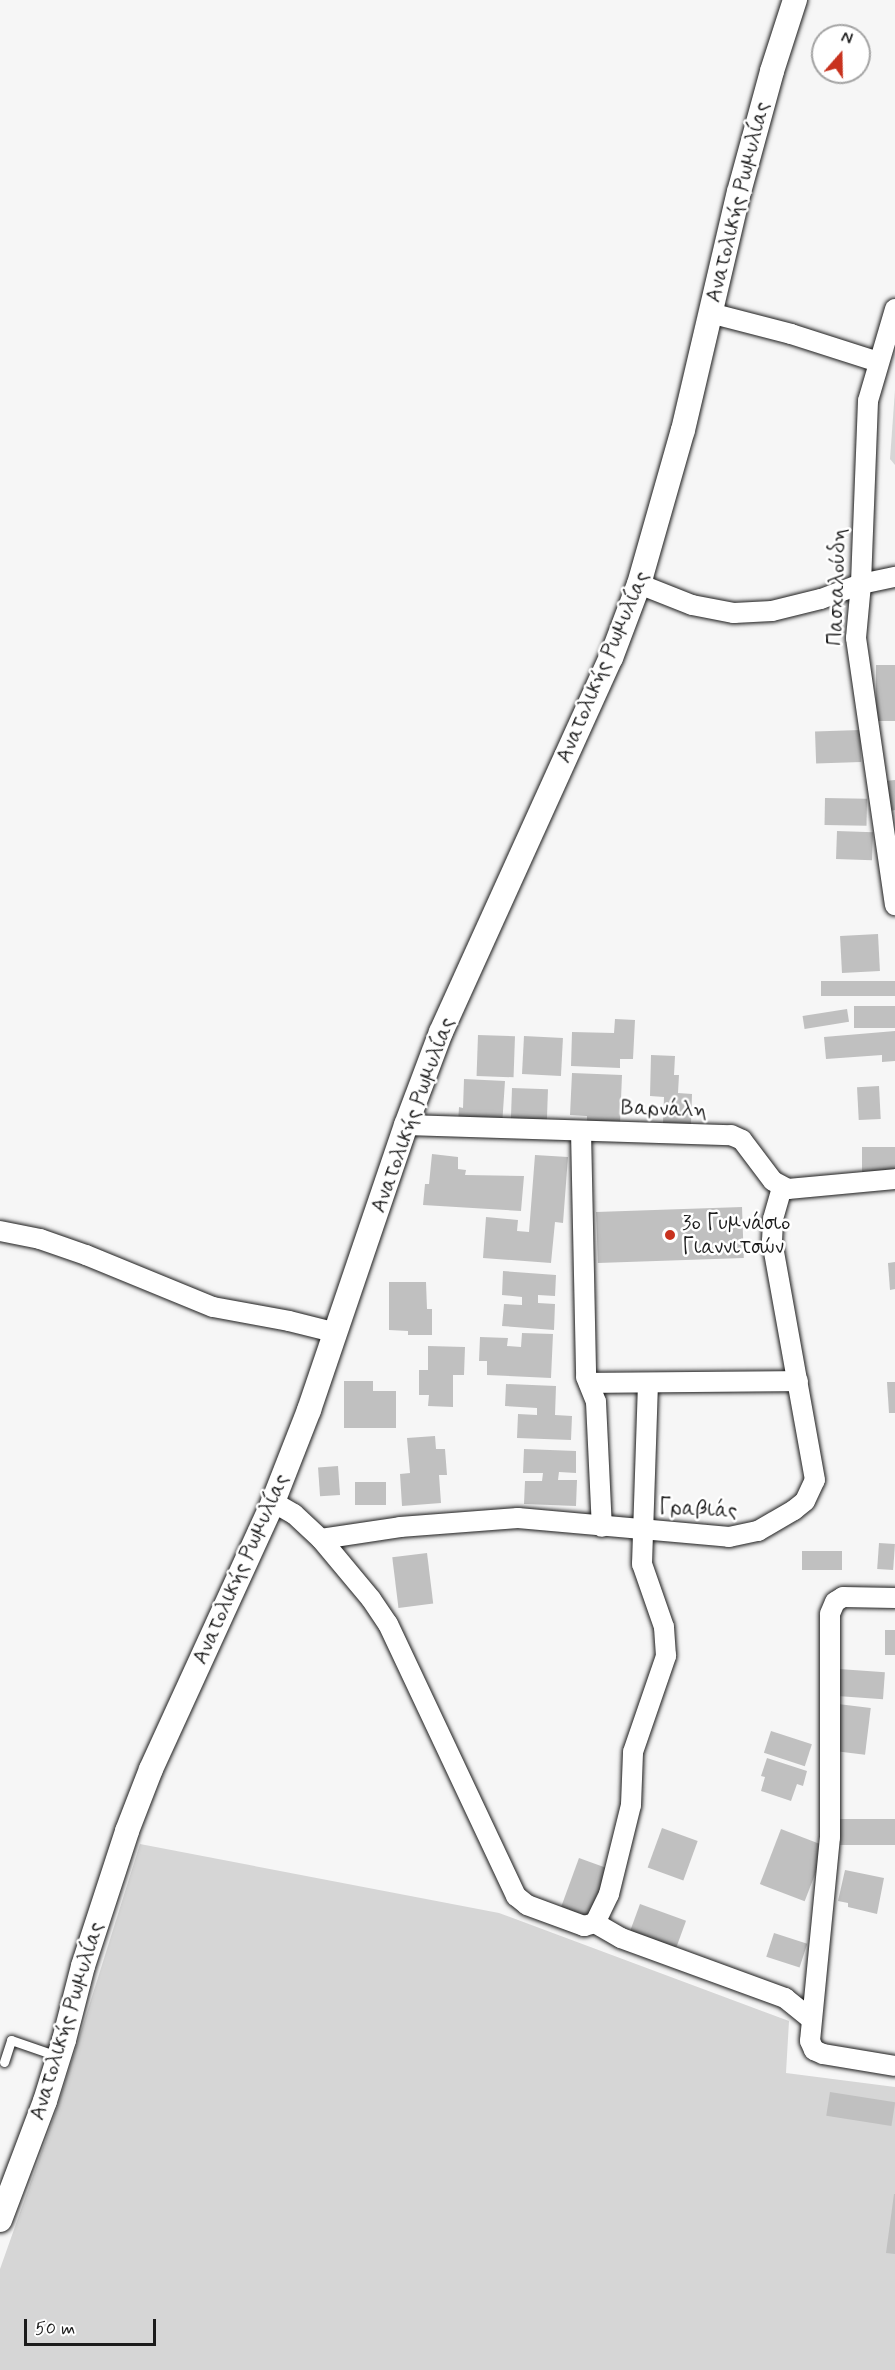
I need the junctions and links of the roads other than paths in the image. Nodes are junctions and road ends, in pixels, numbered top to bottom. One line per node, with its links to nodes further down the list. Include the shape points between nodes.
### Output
1 (795, 0): 3 (street, Ανατολικής Ρωμυλίας, via 757,126)
2 (895, 309): 4 (street, Πασχαλούδη)
3 (710, 313): 4 (street); 6 (street, Ανατολικής Ρωμυλίας, via 683,430)
4 (878, 362): 7 (street, Πασχαλούδη, via 867,407)
5 (895, 577): 7 (street)
6 (639, 584): 7 (street, via 692,605 734,613 772,610 821,599); 9 (street, Ανατολικής Ρωμυλίας, via 611,658 441,1032)
7 (861, 584): 8 (street, Πασχαλούδη, via 856,638)
8 (895, 905)
9 (406, 1125): 10 (street, Βαρνάλη); 14 (street, Ανατολικής Ρωμυλίας)
10 (581, 1131): 12 (street, Βαρνάλη, via 738,1136); 16 (street)
11 (895, 1179): 12 (street, via 796,1190)
12 (782, 1187): 15 (street, Γραβιάς, via 772,1240)
13 (0, 1231): 14 (street, via 76,1251 213,1307)
14 (337, 1333): 18 (street, Ανατολικής Ρωμυλίας)
15 (798, 1381): 17 (street); 20 (street, Γραβιάς, via 815,1480 805,1501 758,1531 743,1536)
16 (589, 1383): 17 (street); 19 (street, via 596,1402)
17 (648, 1383): 20 (street)
18 (273, 1502): 21 (street, via 294,1514); 25 (street, Ανατολικής Ρωμυλίας, via 151,1769 127,1831 82,1966)
19 (602, 1527): 20 (street, Γραβιάς); 21 (street, Γραβιάς, via 542,1519 489,1520 400,1527)
20 (645, 1530): 23 (street, via 644,1574 664,1627 666,1656 633,1752 631,1805 609,1894)
21 (321, 1539): 23 (street, via 388,1624 516,1896 527,1905 584,1926)
22 (895, 1598): 24 (street, via 852,1596 835,1602 830,1614 830,1837)
23 (595, 1923): 24 (street, via 621,1938 785,1998)
24 (812, 2019): 27 (street, via 810,2041 814,2050)
25 (59, 2056): 26 (lane, via 11,2040); 28 (street, Ανατολικής Ρωμυλίας)
26 (4, 2062)
27 (895, 2066)
28 (0, 2220)

